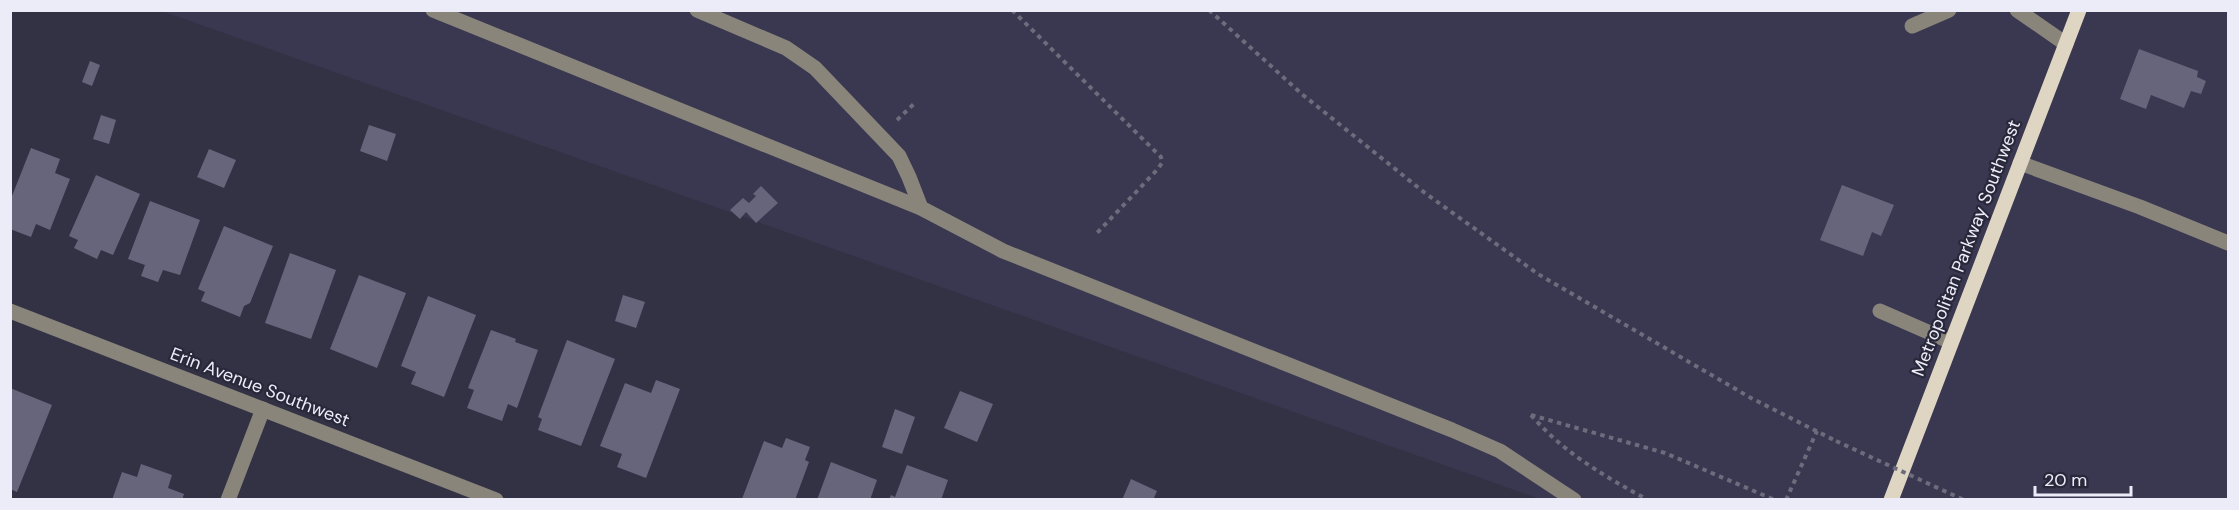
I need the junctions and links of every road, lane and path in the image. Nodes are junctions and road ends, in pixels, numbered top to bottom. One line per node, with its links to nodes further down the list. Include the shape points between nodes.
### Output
1 (433, 10): 8 (street)
2 (698, 10): 14 (street, via 786,48 814,68 899,156)
3 (1012, 10): 15 (path, via 1161,156 1157,170)
4 (1209, 10): 21 (path, via 1312,102 1425,193 1538,274 1751,398)
5 (1949, 10): 9 (street)
6 (2017, 10): 10 (street)
7 (2079, 10): 10 (main road, Metropolitan Parkway Southwest)
8 (463, 17): 14 (street)
9 (1912, 26)
10 (2066, 44): 13 (main road, Metropolitan Parkway Southwest)
11 (916, 102): 12 (path)
12 (893, 124)
13 (2020, 163): 16 (street); 19 (main road, Metropolitan Parkway Southwest)
14 (921, 208): 24 (street, via 1003,251 1500,451)
15 (1096, 234)
16 (2229, 243)
17 (10, 311): 20 (street, Erin Avenue Southwest)
18 (1880, 311): 19 (street)
19 (1951, 342): 28 (main road, Metropolitan Parkway Southwest)
20 (263, 409): 22 (street); 23 (street, Erin Avenue Southwest)
21 (1817, 431): 27 (path); 29 (path, bridge)
22 (228, 500)
23 (496, 500)
24 (1574, 500)
25 (1648, 500): 26 (path, via 1576,458 1531,415 1665,453)
26 (1775, 500)
27 (1786, 500)
28 (1891, 500)
29 (1964, 500)

